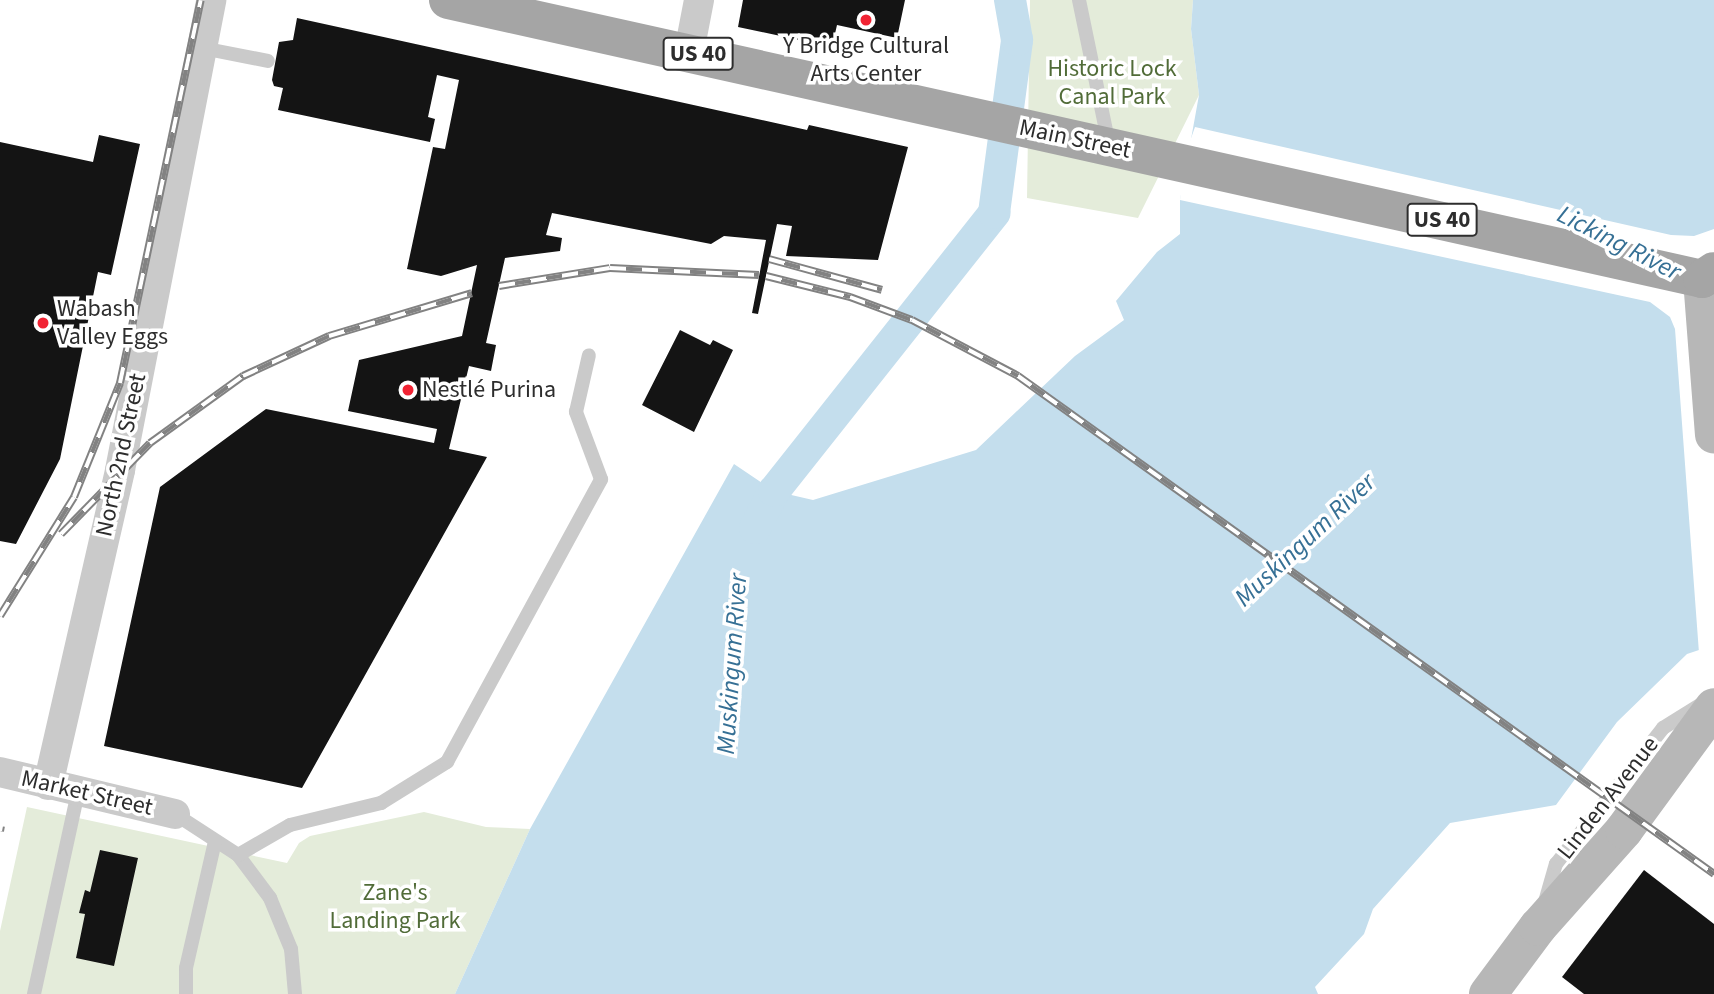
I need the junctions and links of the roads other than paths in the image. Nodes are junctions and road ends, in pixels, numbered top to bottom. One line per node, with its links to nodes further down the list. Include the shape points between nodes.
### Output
1 (211, 0): 5 (street, North 2nd Street)
2 (451, 0): 6 (main road, Main Street / US 40)
3 (699, 0): 6 (street)
4 (1079, 0): 8 (lane)
5 (202, 48): 7 (lane); 15 (street, North 2nd Street, via 120,470)
6 (689, 52): 8 (main road, Main Street / US 40)
7 (268, 61)
8 (1109, 146): 9 (main road, Main Street / US 40)
9 (1708, 275): 11 (main road)
10 (589, 355): 19 (lane, via 576,412 601,479 447,762 381,803 290,825)
11 (1714, 435)
12 (1714, 697): 20 (lane, Linden Avenue, via 1663,728 1556,864)
13 (1714, 707): 20 (main road, Linden Avenue, via 1624,830)
14 (0, 772): 15 (street, Market Street)
15 (48, 785): 16 (street, Market Street)
16 (78, 792): 17 (street, Market Street); 21 (lane)
17 (175, 814): 18 (lane)
18 (215, 841): 19 (lane); 22 (lane, via 186,968)
19 (238, 855): 23 (lane, via 270,898 291,948)
20 (1538, 927): 24 (main road, Linden Avenue)
21 (34, 994)
22 (187, 994)
23 (295, 994)
24 (1488, 994)

